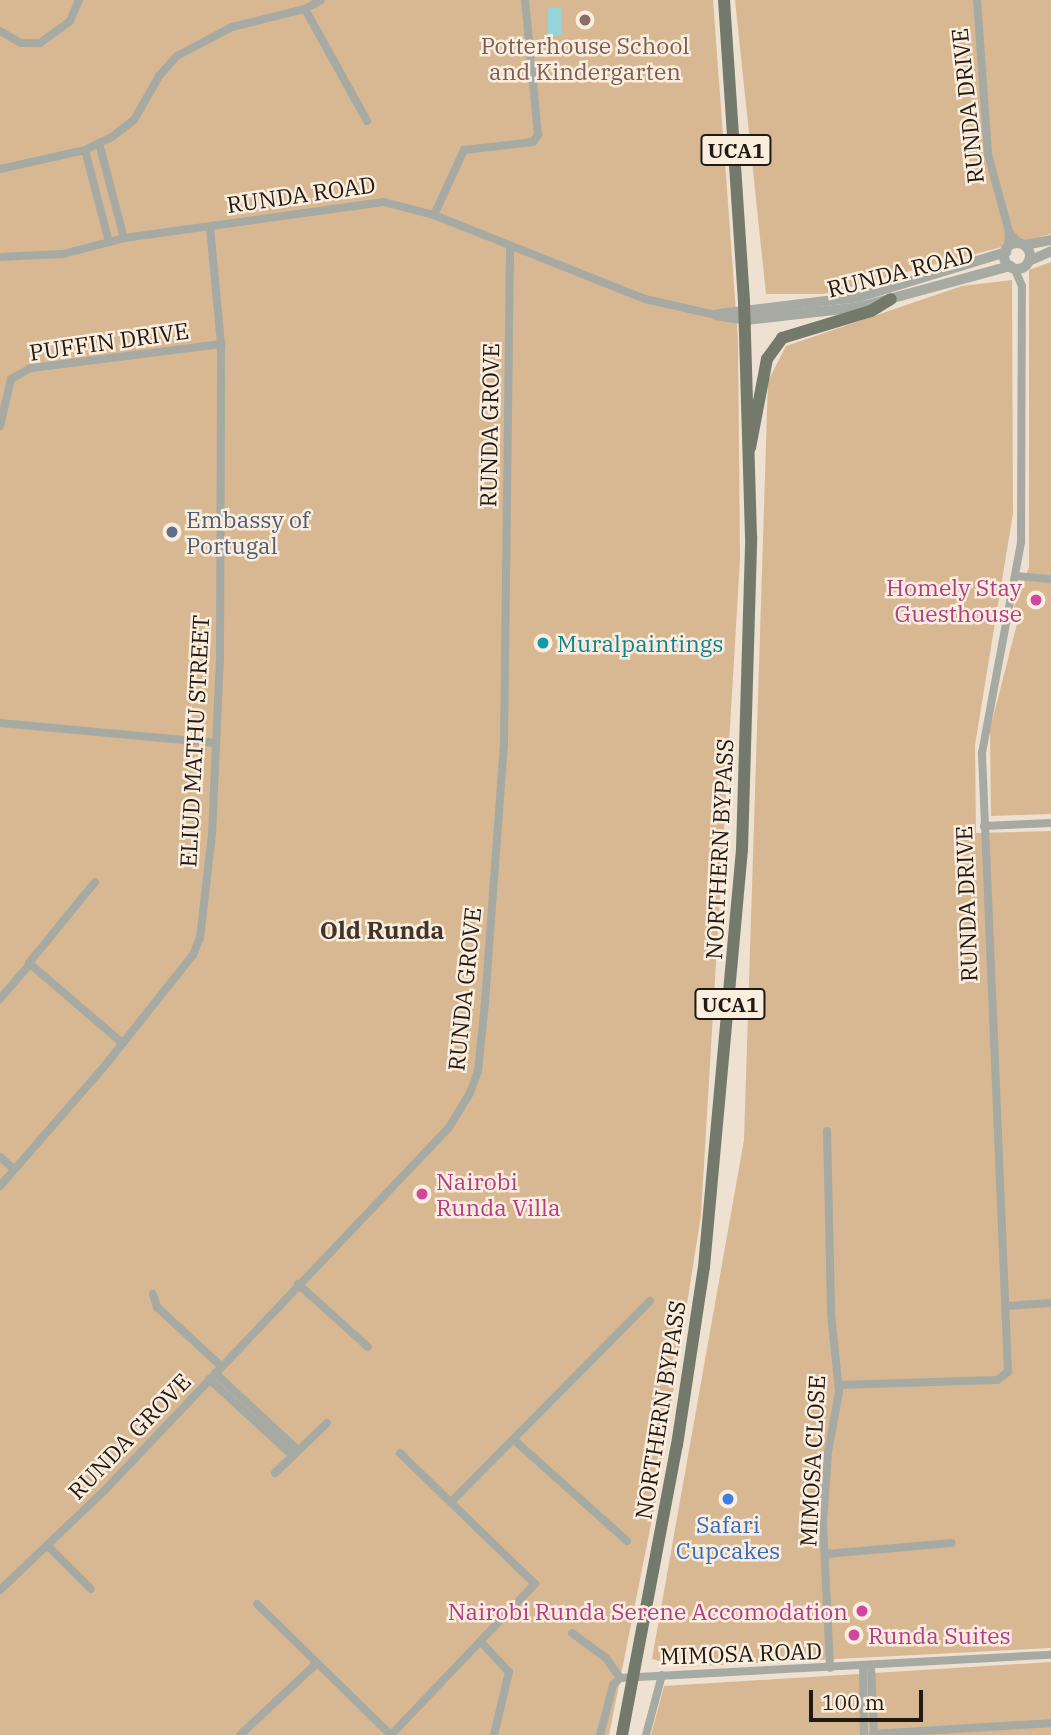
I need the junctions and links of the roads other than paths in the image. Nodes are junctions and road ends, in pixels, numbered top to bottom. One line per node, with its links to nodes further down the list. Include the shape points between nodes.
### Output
1 (79, 0): 7 (street, via 71,21 40,43 14,40)
2 (321, 0): 6 (street)
3 (525, 0): 12 (street, via 538,135 533,142 470,146)
4 (724, 0): 27 (main road, NORTHERN BYPASS / UCA1, via 744,301)
5 (977, 0): 18 (street, RUNDA DRIVE, via 988,154)
6 (305, 9): 8 (street); 9 (street, via 232,27 177,56 159,76 134,120)
7 (0, 31)
8 (367, 121)
9 (99, 144): 10 (street); 14 (street)
10 (85, 150): 11 (street); 16 (street)
11 (0, 169)
12 (434, 215): 13 (street, RUNDA ROAD, via 384,202); 17 (street, RUNDA ROAD)
13 (210, 228): 14 (street, RUNDA ROAD); 24 (street, ELIUD MATHU STREET)
14 (124, 238): 16 (street, RUNDA ROAD)
15 (1051, 240): 18 (street, RUNDA ROAD)
16 (109, 242): 20 (street, RUNDA ROAD, via 63,254)
17 (510, 246): 23 (street, RUNDA ROAD, via 645,299); 42 (street, RUNDA GROVE, via 504,743 478,1071 447,1129)
18 (1014, 247): 21 (street, RUNDA DRIVE); 21 (street, RUNDA DRIVE); 23 (street, RUNDA ROAD, via 859,298)
19 (1051, 251): 21 (street, RUNDA ROAD)
20 (0, 257)
21 (1019, 266): 22 (street, RUNDA ROAD); 28 (street, RUNDA DRIVE, via 1023,510)
22 (891, 299): 23 (street, RUNDA ROAD, via 746,320); 27 (main road, via 871,311 782,338 767,359 758,427)
23 (716, 314)
24 (221, 344): 25 (street, PUFFIN DRIVE, via 42,365 19,374); 31 (street, ELIUD MATHU STREET)
25 (4, 387): 26 (street, PUFFIN DRIVE)
26 (0, 426)
27 (748, 452): 76 (main road, NORTHERN BYPASS / UCA1, via 747,745 723,1099 698,1308)
28 (1015, 576): 29 (street); 33 (street, RUNDA DRIVE, via 982,754)
29 (1051, 579)
30 (0, 723): 31 (street)
31 (216, 743): 37 (street, ELIUD MATHU STREET, via 200,938 193,955)
32 (1051, 823): 33 (street)
33 (984, 826): 46 (street, RUNDA DRIVE)
34 (95, 882): 35 (street)
35 (29, 965): 36 (street); 37 (street)
36 (0, 999)
37 (120, 1041): 40 (street, ELIUD MATHU STREET, via 103,1068)
38 (827, 1131): 49 (street, MIMOSA CLOSE, via 831,1313)
39 (0, 1157): 40 (street)
40 (14, 1169): 41 (street, ELIUD MATHU STREET)
41 (0, 1186)
42 (298, 1284): 47 (street); 48 (street, RUNDA GROVE)
43 (153, 1294): 48 (street, via 157,1307)
44 (650, 1301): 51 (street)
45 (1051, 1303): 46 (street)
46 (1006, 1306): 49 (street, RUNDA DRIVE, via 1008,1372 1003,1378)
47 (368, 1347)
48 (215, 1373): 52 (street); 58 (street, RUNDA GROVE)
49 (839, 1385): 59 (street, MIMOSA CLOSE, via 828,1452 823,1523)
50 (327, 1423): 52 (street)
51 (513, 1439): 55 (street); 56 (street)
52 (296, 1453): 54 (street)
53 (400, 1453): 55 (street)
54 (275, 1473)
55 (452, 1502): 64 (street, via 534,1579 534,1587)
56 (627, 1541)
57 (952, 1544): 59 (street)
58 (47, 1545): 60 (street); 61 (street, RUNDA GROVE)
59 (826, 1554): 67 (street, MIMOSA CLOSE)
60 (91, 1589)
61 (0, 1590)
62 (257, 1604): 66 (street)
63 (572, 1633): 70 (street, via 606,1658)
64 (481, 1642): 73 (street); 74 (street, via 509,1672)
65 (1051, 1655): 68 (street, MIMOSA ROAD)
66 (317, 1663): 72 (street); 73 (street)
67 (830, 1668): 68 (street, MIMOSA ROAD); 69 (street, MIMOSA ROAD)
68 (868, 1668): 78 (street)
69 (662, 1675): 70 (street, MIMOSA ROAD); 77 (street)
70 (620, 1678): 75 (street, via 613,1685)
71 (1051, 1723): 78 (street)
72 (240, 1735)
73 (391, 1735)
74 (494, 1735)
75 (600, 1735)
76 (622, 1735)
77 (646, 1735)
78 (870, 1735)

